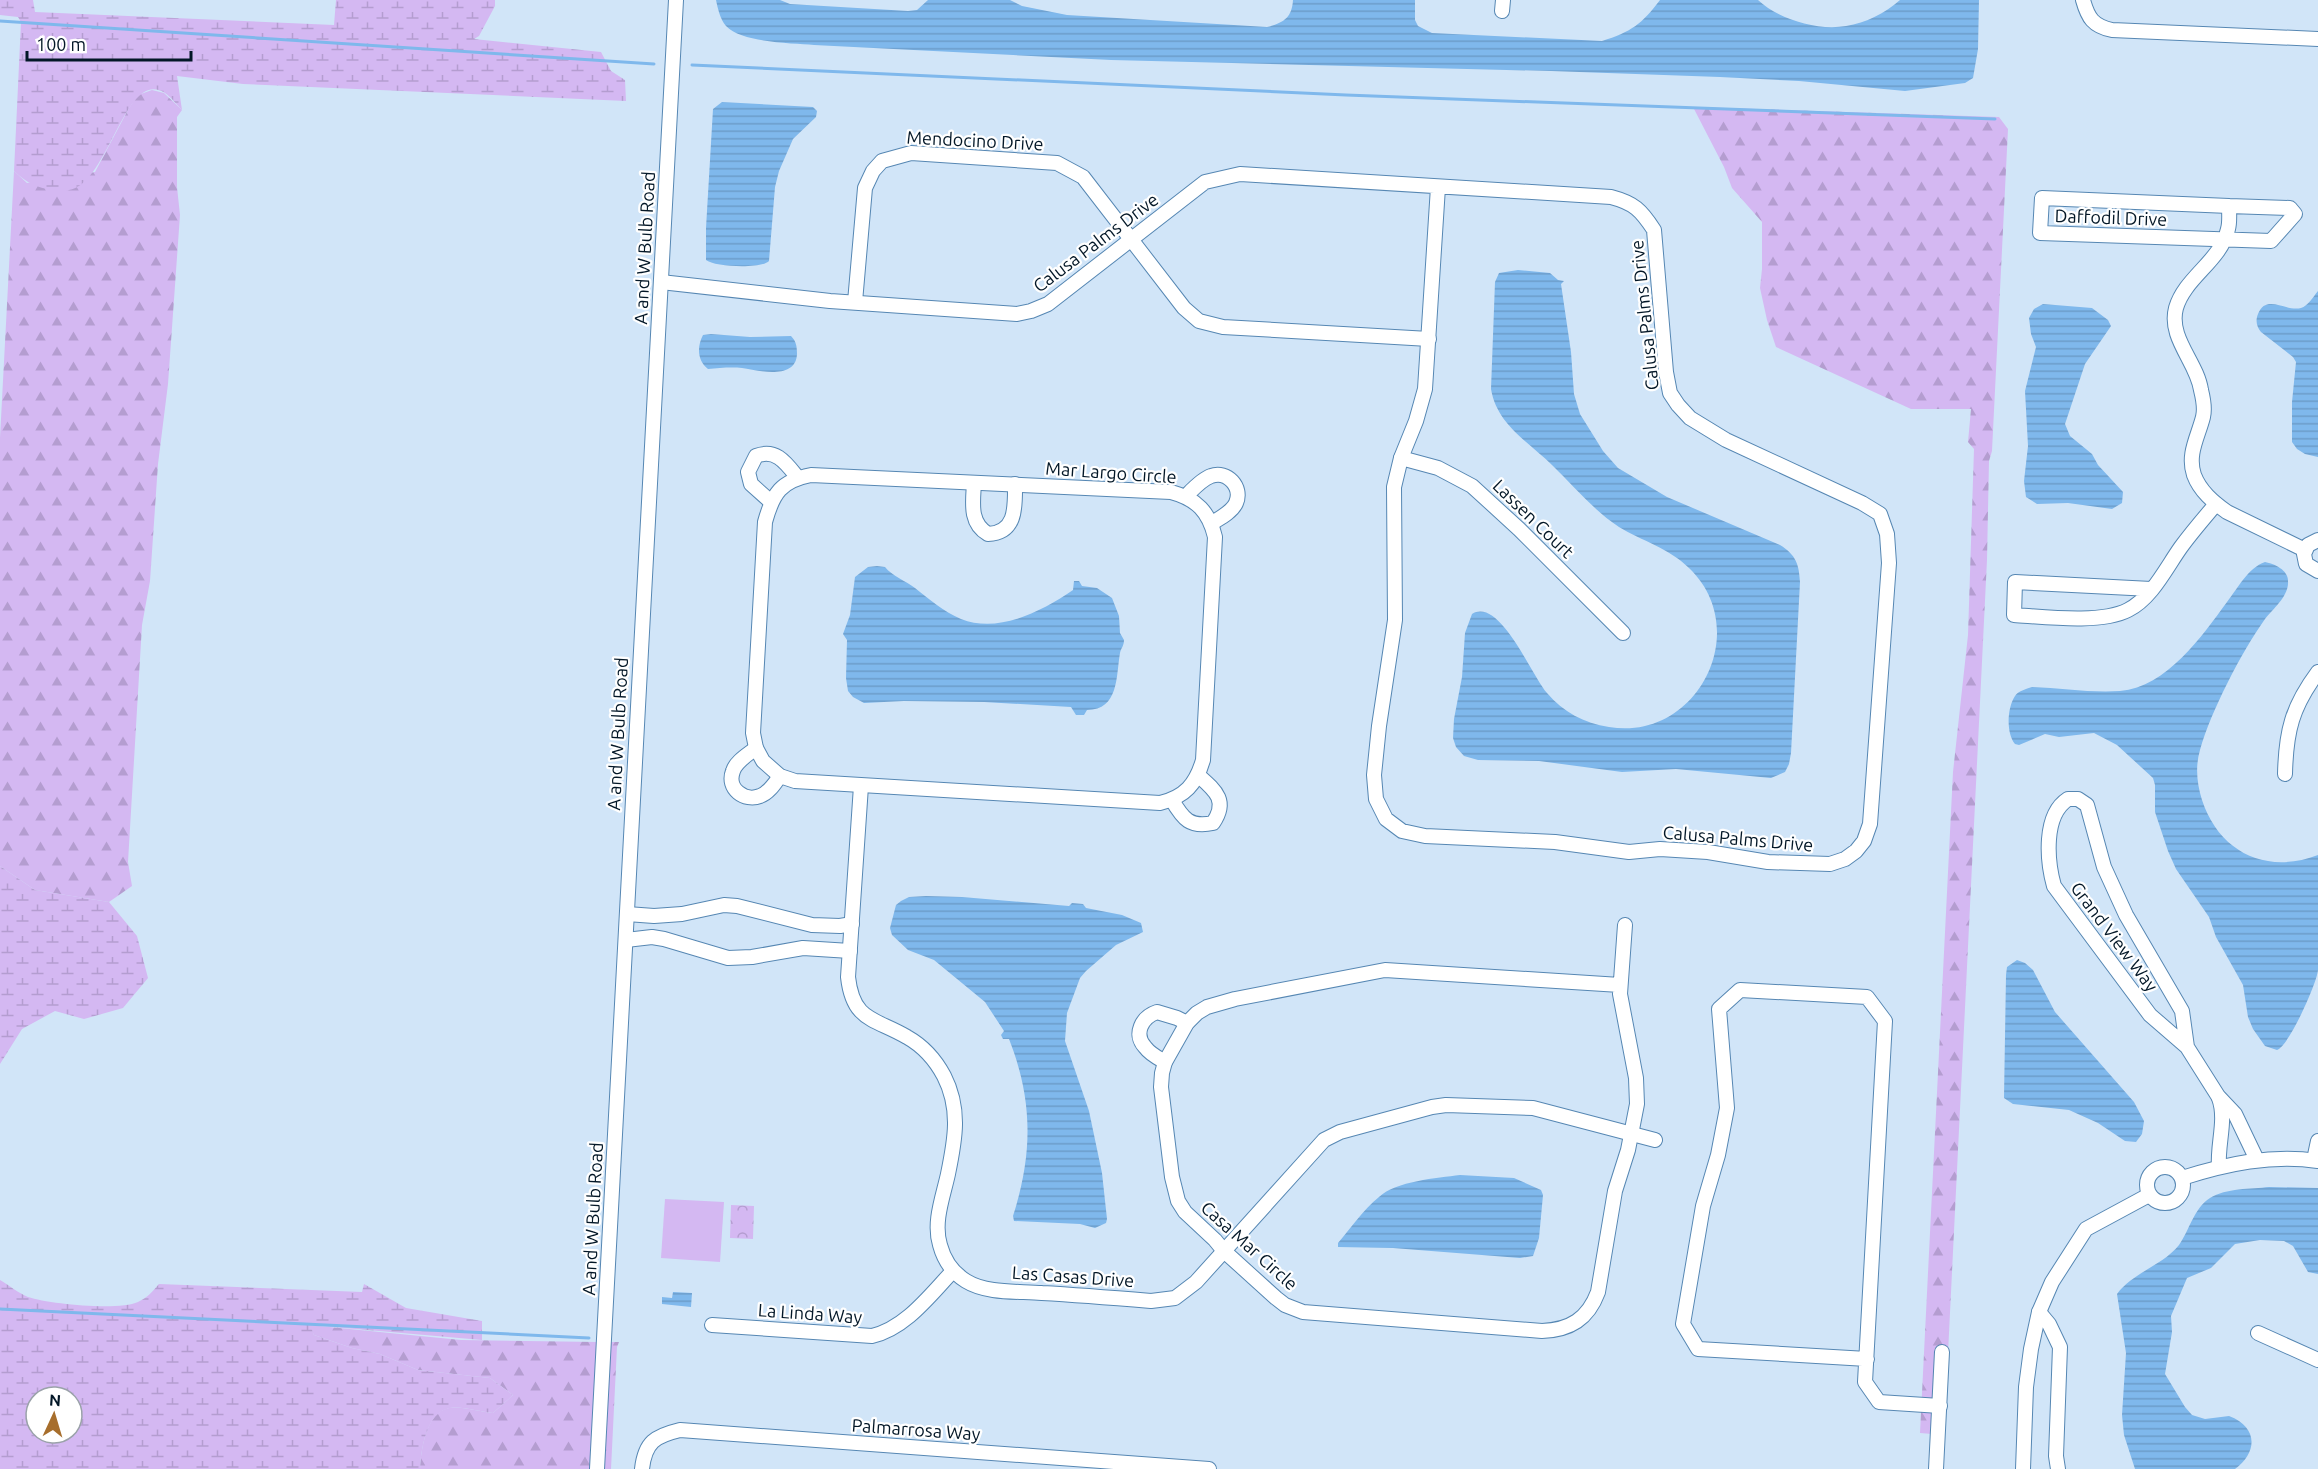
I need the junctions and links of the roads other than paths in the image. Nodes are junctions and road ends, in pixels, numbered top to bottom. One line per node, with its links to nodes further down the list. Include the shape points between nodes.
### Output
1 (676, 0): 8 (street, A and W Bulb Road)
2 (2083, 0): 3 (street, via 2090,21 2112,30)
3 (2318, 39)
4 (1438, 187): 6 (street, Calusa Palms Drive, via 1240,174 1205,182); 10 (street, Calusa Palms Drive); 11 (street, Calusa Palms Drive, via 1611,197 1630,202 1654,230 1666,372 1670,393 1678,405 1715,434 1880,514 1887,534 1889,563 1870,824 1856,851 1830,864 1768,862 1660,849 1629,852 1555,842 1425,836 1402,831 1386,819 1376,800 1374,775 1395,620 1394,487)
5 (2229, 206): 7 (street, via 2228,229); 7 (street, Daffodil Drive, via 2283,207 2295,214 2271,241); 7 (street, Daffodil Drive, via 2042,198 2040,233)
6 (1132, 239): 9 (street, Calusa Palms Drive, via 1048,304 1017,314); 9 (street, Mendocino Drive, via 1083,177 1057,163 911,153 882,161 865,188); 10 (street, Mendocino Drive, via 1184,308 1199,321 1223,327)
7 (2223, 240): 17 (street, via 2180,297 2175,312 2181,345 2198,377 2204,415 2191,464 2200,489)
8 (661, 282): 9 (street, Calusa Palms Drive); 31 (street, A and W Bulb Road)
9 (855, 302)
10 (1429, 339): 11 (street, Calusa Palms Drive, via 1425,389)
11 (1401, 458): 23 (street, Lassen Court, via 1438,468 1472,486)
12 (798, 478): 13 (street, Mar Largo Circle, via 811,475); 16 (street, via 787,483); 16 (street, via 776,455 756,456 748,472 751,484)
13 (974, 483): 14 (street, Mar Largo Circle); 14 (street, via 974,520 988,534 1010,525)
14 (1015, 484): 15 (street, Mar Largo Circle)
15 (1186, 496): 18 (street, Mar Largo Circle, via 1206,512); 18 (street, via 1210,476 1229,478 1237,487 1238,499)
16 (771, 502): 25 (street, via 764,539 753,733)
17 (2216, 504): 20 (street); 22 (street)
18 (1212, 524): 28 (street, via 1215,537 1206,714)
19 (2318, 540): 20 (street)
20 (2305, 550): 21 (street, via 2306,564)
21 (2318, 571)
22 (2151, 589): 22 (street, via 2127,611 2106,616 2014,615 2015,582)
23 (1623, 633)
24 (2318, 672): 26 (street, via 2304,690 2292,717)
25 (756, 748): 27 (street, via 763,761); 27 (street, via 733,771 732,784 740,795 751,799 763,795)
26 (2285, 774)
27 (780, 776): 29 (street, via 795,781)
28 (1198, 776): 30 (street, via 1183,794); 30 (street, via 1220,799 1220,812 1213,823 1199,826 1188,822)
29 (861, 786): 30 (street, via 1160,803); 32 (street)
30 (1172, 800)
31 (627, 914): 32 (street, via 682,914 738,906 812,925); 34 (street, A and W Bulb Road)
32 (852, 924): 35 (street)
33 (1624, 925): 36 (street, Casa Mar Circle)
34 (626, 940): 35 (street, via 664,939 728,958 803,948); 59 (street, A and W Bulb Road)
35 (850, 951): 50 (street, via 848,977 854,1002 873,1021 908,1037 927,1052 943,1073 952,1095 955,1137 937,1229 943,1255)
36 (1620, 985): 37 (street, Casa Mar Circle, via 1385,970 1221,1002 1197,1013); 41 (street, Casa Mar Circle, via 1637,1093)
37 (1187, 1023): 39 (street, Casa Mar Circle); 39 (street, via 1157,1012 1142,1024 1139,1036 1145,1047)
38 (2187, 1047): 38 (street, Grand View Way, via 2182,1011 2126,915 2104,867 2087,805 2078,799 2068,799 2056,809 2051,822 2049,867 2054,886 2150,1015); 40 (street, Grand View Way)
39 (1165, 1062): 49 (street, Casa Mar Circle, via 1161,1087 1178,1202)
40 (2218, 1096): 44 (street, Grand View Way, via 2235,1114); 46 (street, Grand View Way, via 2223,1110)
41 (1632, 1134): 42 (street, Las Casas Drive); 49 (street, Las Casas Drive, via 1533,1108 1446,1105 1340,1132 1317,1146); 49 (street, Casa Mar Circle, via 1615,1191 1598,1292 1586,1315 1566,1328 1542,1331 1303,1312 1285,1305)
42 (1655, 1140)
43 (2318, 1141): 45 (street)
44 (2258, 1160): 45 (street); 46 (street)
45 (2316, 1161)
46 (2219, 1167): 47 (street)
47 (2182, 1178): 48 (street, via 2182,1194 2174,1202 2159,1203); 48 (street, via 2168,1167 2154,1171 2147,1183)
48 (2149, 1195): 51 (street, via 2086,1229 2052,1282)
49 (1224, 1251): 50 (street, Las Casas Drive, via 1186,1291 1163,1300 995,1289 967,1282)
50 (953, 1271): 52 (street, La Linda Way, via 898,1325 879,1335)
51 (2039, 1311): 63 (street, via 2026,1387); 64 (street, via 2060,1347)
52 (712, 1325)
53 (2258, 1333): 56 (street)
54 (1942, 1352): 57 (street)
55 (1867, 1359): 55 (street, via 1885,1021 1867,997 1740,990 1719,1008 1727,1108 1703,1206 1683,1324 1698,1349); 57 (street, via 1865,1382 1879,1402)
56 (2318, 1360)
57 (1940, 1406): 62 (street)
58 (1180, 1468): 60 (street, Palmarrosa Way, via 680,1430 659,1435 646,1451); 61 (street, Palmarrosa Way)
59 (597, 1469)
60 (642, 1469)
61 (1209, 1469)
62 (1936, 1469)
63 (2023, 1469)
64 (2058, 1469)

